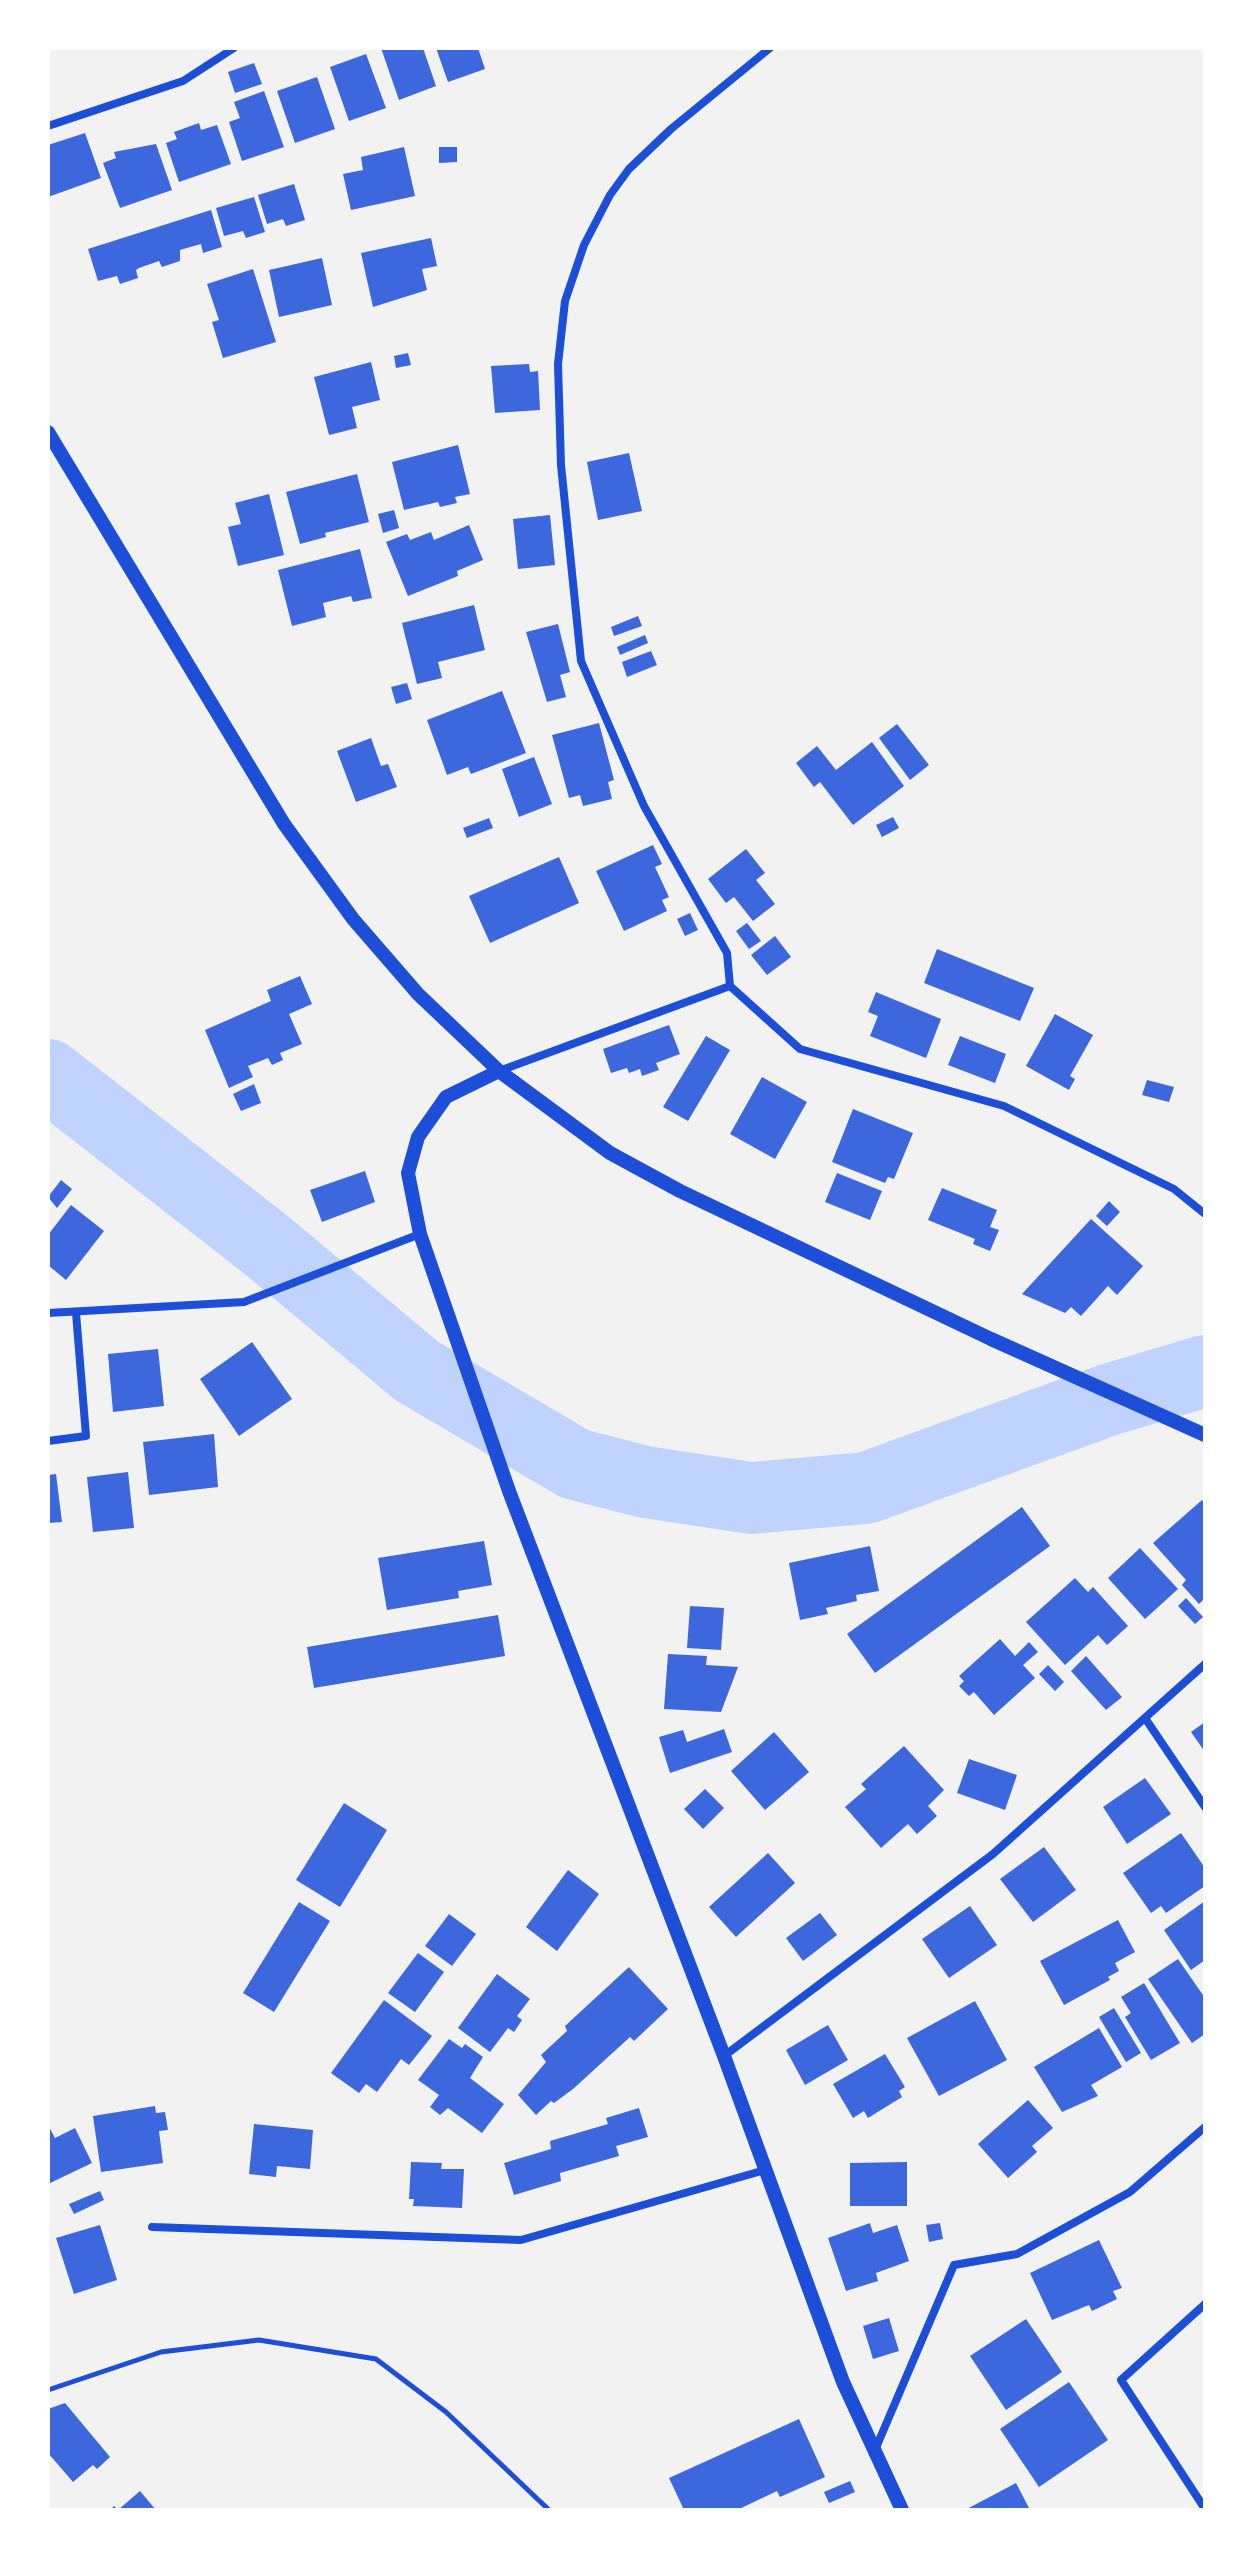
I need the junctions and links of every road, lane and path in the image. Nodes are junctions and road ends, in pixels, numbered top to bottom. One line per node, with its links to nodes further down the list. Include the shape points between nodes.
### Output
1 (234, 48): 3 (street, via 183,81)
2 (770, 48): 5 (street, via 671,129 610,195 584,245 565,301 558,364 561,465 581,661 644,806 727,953)
3 (48, 126)
4 (48, 432): 6 (street, via 284,824 353,919 418,994)
5 (730, 986): 6 (street); 7 (street, via 800,1049 1004,1106 1174,1189)
6 (499, 1071): 8 (street, via 446,1097 418,1137 408,1173); 11 (street, via 610,1153 666,1183)
7 (1205, 1214)
8 (420, 1234): 10 (street, via 244,1302); 16 (street, via 509,1491)
9 (48, 1313): 10 (street)
10 (76, 1313): 12 (street, via 86,1436)
11 (1205, 1435)
12 (48, 1441)
13 (1205, 1664): 14 (street)
14 (1145, 1718): 15 (street); 16 (street, via 993,1854)
15 (1205, 1807)
16 (724, 2056): 18 (street)
17 (1205, 2127): 22 (street, via 1130,2192 1017,2254 954,2265)
18 (765, 2170): 19 (street, via 521,2240); 22 (street, via 843,2382)
19 (152, 2227)
20 (1205, 2304): 23 (street, via 1121,2380)
21 (48, 2390): 24 (path, via 161,2352 259,2340 376,2359 446,2412)
22 (875, 2451): 25 (street)
23 (1205, 2509)
24 (549, 2510)
25 (902, 2510)

